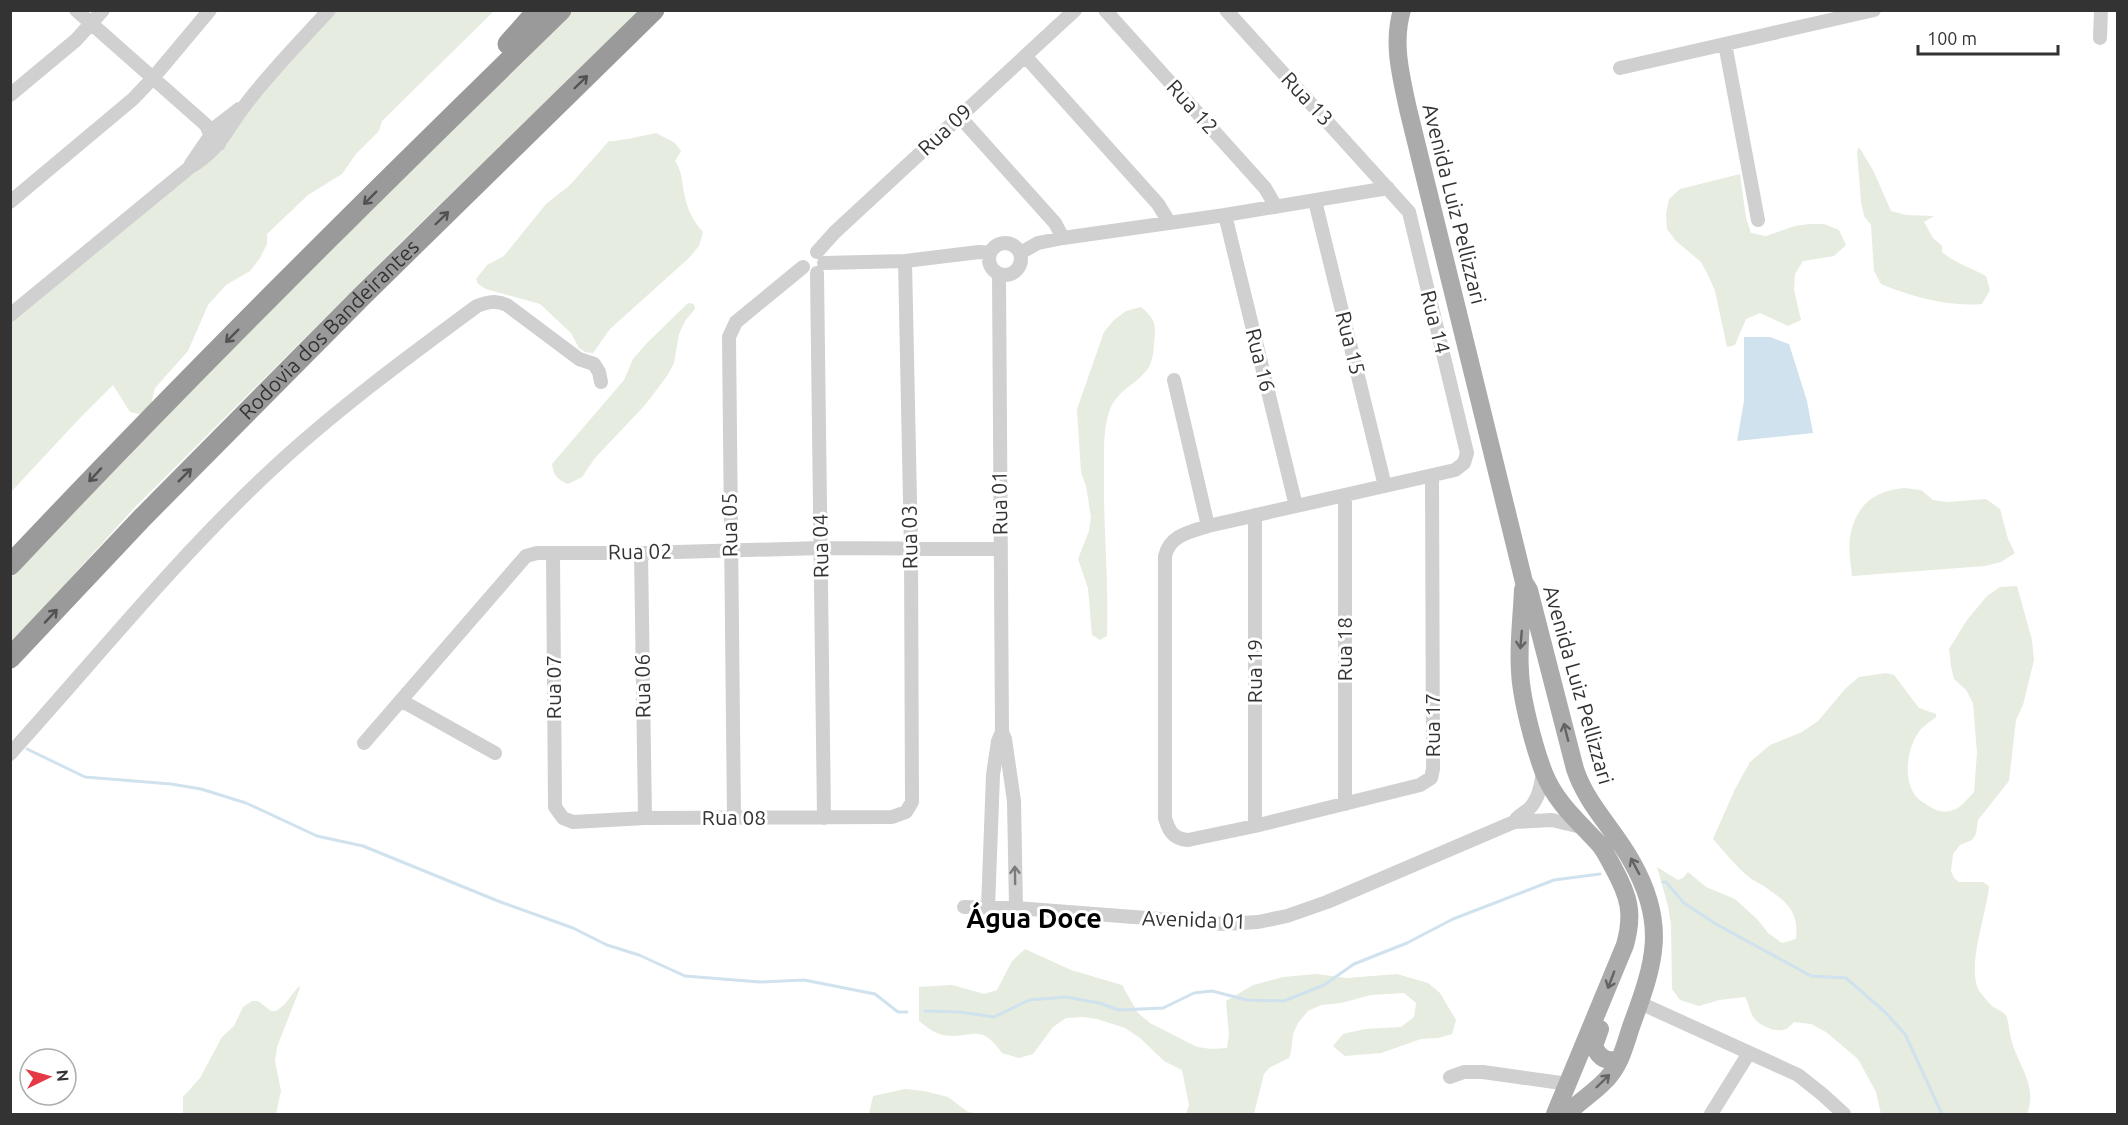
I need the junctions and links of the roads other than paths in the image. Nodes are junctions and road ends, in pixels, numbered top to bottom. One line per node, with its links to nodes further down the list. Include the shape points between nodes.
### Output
1 (76, 10): 14 (street)
2 (103, 10): 14 (street)
3 (210, 10): 19 (street)
4 (329, 10): 22 (street)
5 (537, 10): 23 (highway)
6 (561, 10): 23 (highway)
7 (654, 10): 55 (highway, Rodovia dos Bandeirantes, one-way to 7, via 328,330)
8 (1075, 10): 17 (street, Rua 09)
9 (1105, 10): 27 (street, Rua 12, via 1265,188)
10 (1226, 10): 24 (street, Rua 13)
11 (1402, 10): 54 (main road, Avenida Luiz Pellizzari, via 1398,60 1408,109)
12 (1874, 10): 16 (street)
13 (2101, 10): 15 (street)
14 (92, 24): 19 (street); 20 (street)
15 (2100, 38)
16 (1725, 44): 18 (street); 29 (street)
17 (1026, 57): 21 (street, Rua 09); 30 (street, via 1158,204)
18 (1620, 68)
19 (153, 78): 22 (street); 26 (street)
20 (10, 96)
21 (959, 116): 31 (street, via 1055,223); 35 (street, Rua 09, via 835,231)
22 (216, 132): 38 (street, via 189,168)
23 (419, 148): 53 (highway, one-way to 53, via 127,441)
24 (1388, 188): 25 (street); 41 (street, Rua 14, via 1408,212 1467,453 1464,464 1455,470)
25 (1315, 201): 27 (street); 42 (street, Rua 15)
26 (10, 202)
27 (1276, 207): 28 (street)
28 (1225, 215): 30 (street); 44 (street, Rua 16)
29 (1758, 220)
30 (1169, 222): 31 (street)
31 (1063, 238): 33 (street, via 1038,243)
32 (990, 253): 33 (street, via 1005,243); 34 (street); 37 (street, via 990,265)
33 (1020, 253): 37 (street, via 1016,270)
34 (905, 261): 35 (street); 48 (street, Rua 03)
35 (820, 262): 36 (street, via 809,273); 36 (street, Rua 09, via 809,252 803,258); 47 (street, Rua 04)
36 (803, 267): 50 (street, Rua 05, via 736,322 729,337)
37 (999, 274): 49 (street, Rua 01)
38 (10, 315)
39 (1174, 380): 46 (street)
40 (601, 382): 62 (street, via 594,364 579,359 507,305 489,302 477,306 329,418 260,481 197,543)
41 (1432, 476): 42 (street); 68 (street, Rua 17, via 1431,778 1420,785)
42 (1385, 486): 43 (street)
43 (1345, 495): 44 (street); 68 (street, Rua 18)
44 (1296, 506): 45 (street)
45 (1255, 515): 46 (street); 75 (street, Rua 19)
46 (1208, 526): 75 (street, Rua 17, via 1181,534 1167,547 1165,556 1165,818 1173,836 1188,840)
47 (821, 548): 48 (street, Rua 02); 50 (street, Rua 02); 73 (street, Rua 04)
48 (910, 549): 49 (street, Rua 02); 69 (street, Rua 03, via 912,802)
49 (1001, 549): 59 (street, Rua 01)
50 (730, 550): 51 (street, Rua 02); 72 (street, Rua 05)
51 (641, 553): 52 (street, Rua 02); 71 (street, Rua 06)
52 (553, 554): 58 (street, Rua 02, via 526,556); 70 (street, Rua 07, via 555,807)
53 (10, 565)
54 (1524, 582): 56 (main road, Avenida Luiz Pellizzari); 57 (main road, Avenida Luiz Pellizzari, one-way to 57)
55 (10, 658)
56 (1550, 668): 57 (main road, via 1536,662); 82 (main road, Avenida Luiz Pellizzari, one-way to 56, via 1651,972 1654,944 1645,888 1624,848 1582,788)
57 (1520, 669): 63 (main road, Avenida Luiz Pellizzari, via 1522,692)
58 (402, 701): 60 (street, Rua 02); 61 (street)
59 (1002, 732): 64 (street); 65 (street)
60 (364, 743)
61 (495, 753)
62 (10, 754)
63 (1543, 772): 74 (street, Avenida 01, via 1535,801); 76 (main road, Avenida Luiz Pellizzari, via 1559,802)
64 (1011, 773): 65 (street); 66 (street)
65 (993, 775): 67 (street)
66 (1014, 801): 67 (street); 77 (street)
67 (991, 803): 78 (street)
68 (1345, 804): 75 (street, Rua 17)
69 (906, 812): 73 (street, Rua 08, via 892,817)
70 (563, 818): 71 (street, Rua 08, via 573,822)
71 (645, 818): 72 (street, Rua 08)
72 (735, 818): 73 (street, Rua 08)
73 (824, 818)
74 (1514, 822): 76 (street, Avenida 01, via 1552,820); 81 (street, Avenida 01, via 1327,902 1258,922 1225,924)
75 (1255, 826)
76 (1581, 827): 83 (main road, Avenida Luiz Pellizzari, one-way to 83, via 1604,851 1624,886 1630,909 1625,945)
77 (1015, 842): 78 (street, via 1004,838); 81 (street, one-way to 77)
78 (990, 843): 80 (street)
79 (964, 907): 80 (street, Avenida 01)
80 (988, 908): 81 (street, Avenida 01)
81 (1016, 908)
82 (1640, 1004): 84 (street); 85 (main road, Avenida Luiz Pellizzari)
83 (1598, 1015): 85 (main road, via 1595,1050 1607,1060); 87 (main road, Avenida Luiz Pellizzari)
84 (1749, 1053): 90 (street); 91 (street, via 1798,1075)
85 (1620, 1059): 89 (main road, Avenida Luiz Pellizzari, one-way to 85, via 1608,1078)
86 (1450, 1077): 87 (street, via 1483,1072)
87 (1568, 1084): 88 (main road, Avenida Luiz Pellizzari)
88 (1555, 1114)
89 (1567, 1114)
90 (1711, 1114)
91 (1844, 1114)

